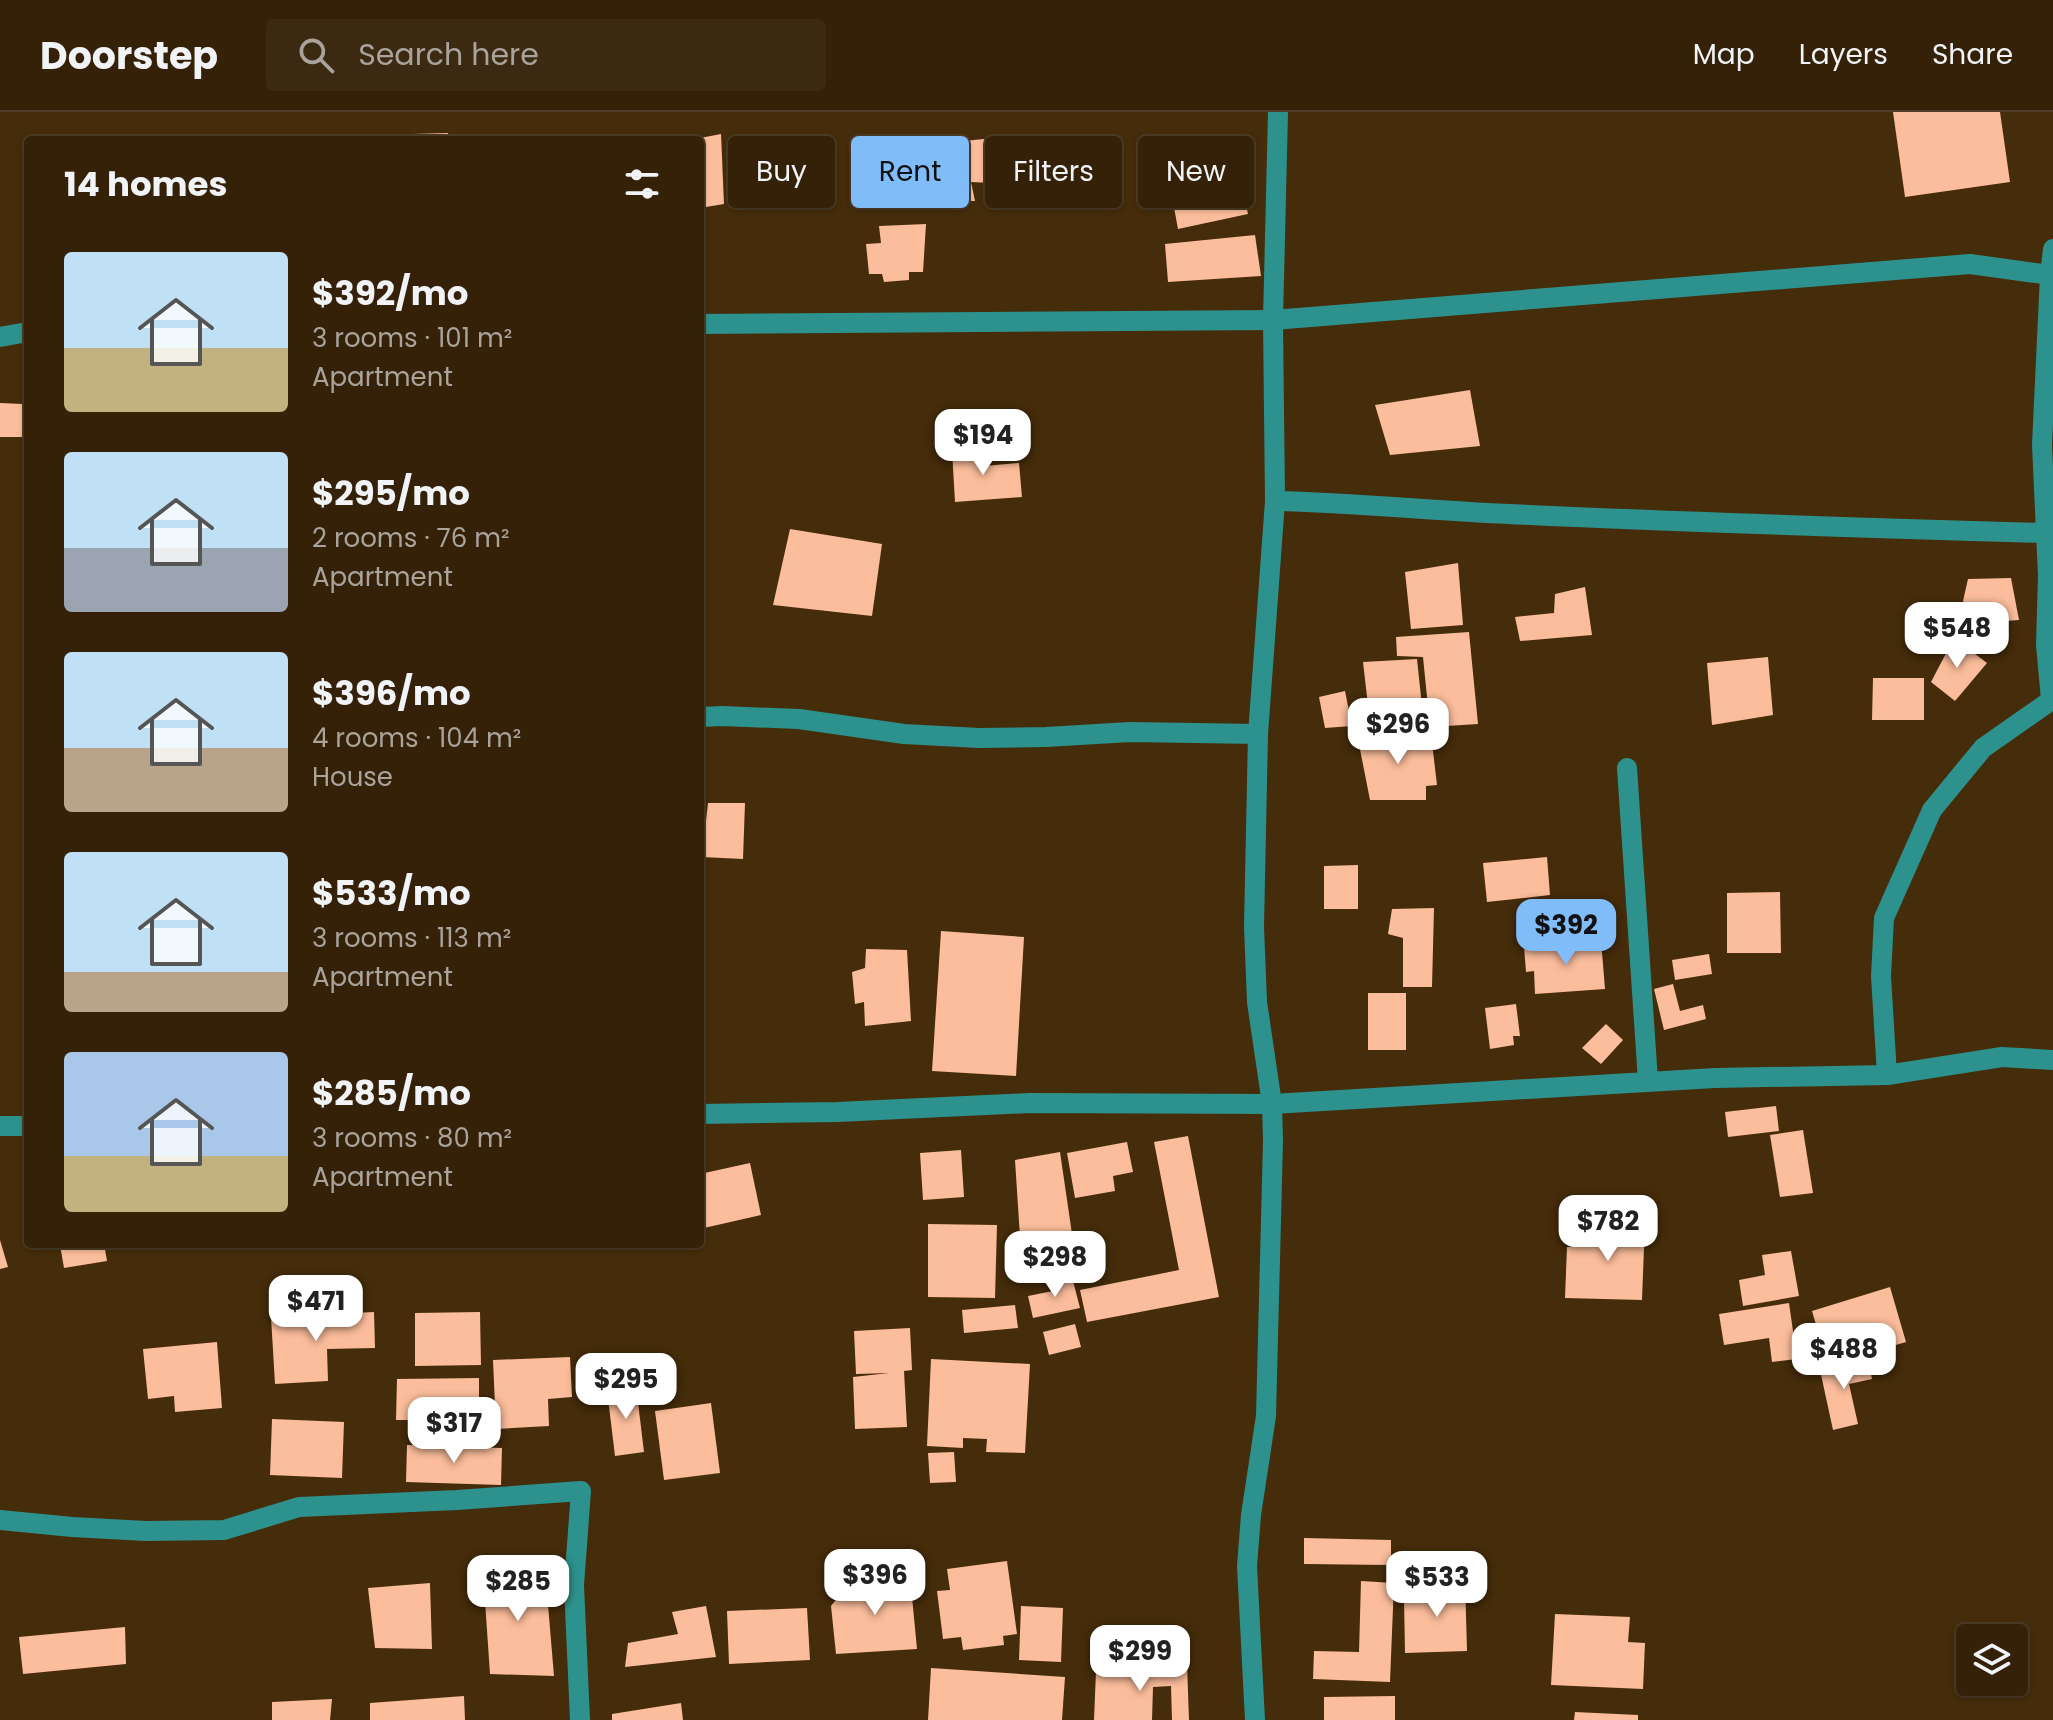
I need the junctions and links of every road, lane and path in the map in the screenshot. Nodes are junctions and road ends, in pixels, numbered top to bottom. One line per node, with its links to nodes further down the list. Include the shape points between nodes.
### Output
1 (1278, 112): 4 (street)
2 (2053, 249): 3 (street)
3 (2051, 275): 4 (street, via 1970,264); 9 (street, via 2042,445)
4 (1273, 320): 5 (street); 8 (street)
5 (704, 324)
6 (24, 333): 7 (street)
7 (0, 337)
8 (1275, 501): 9 (street); 12 (street)
9 (2046, 533): 10 (street, via 2046,645)
10 (2052, 699): 15 (street, via 1983,748 1932,810 1884,918 1881,976)
11 (704, 717): 12 (street, via 799,719 979,738)
12 (1258, 734): 17 (street, via 1254,927 1257,1002)
13 (1627, 768): 16 (street)
14 (2053, 1060): 15 (street, via 2002,1057)
15 (1887, 1075): 16 (street)
16 (1648, 1081): 17 (street)
17 (1272, 1104): 18 (street, via 1030,1103); 23 (street, via 1266,1416 1247,1566)
18 (704, 1114)
19 (0, 1126): 20 (street)
20 (24, 1126)
21 (0, 1520): 22 (street, via 146,1531 224,1530 299,1507 581,1491 574,1585)
22 (580, 1720)
23 (1255, 1720)

